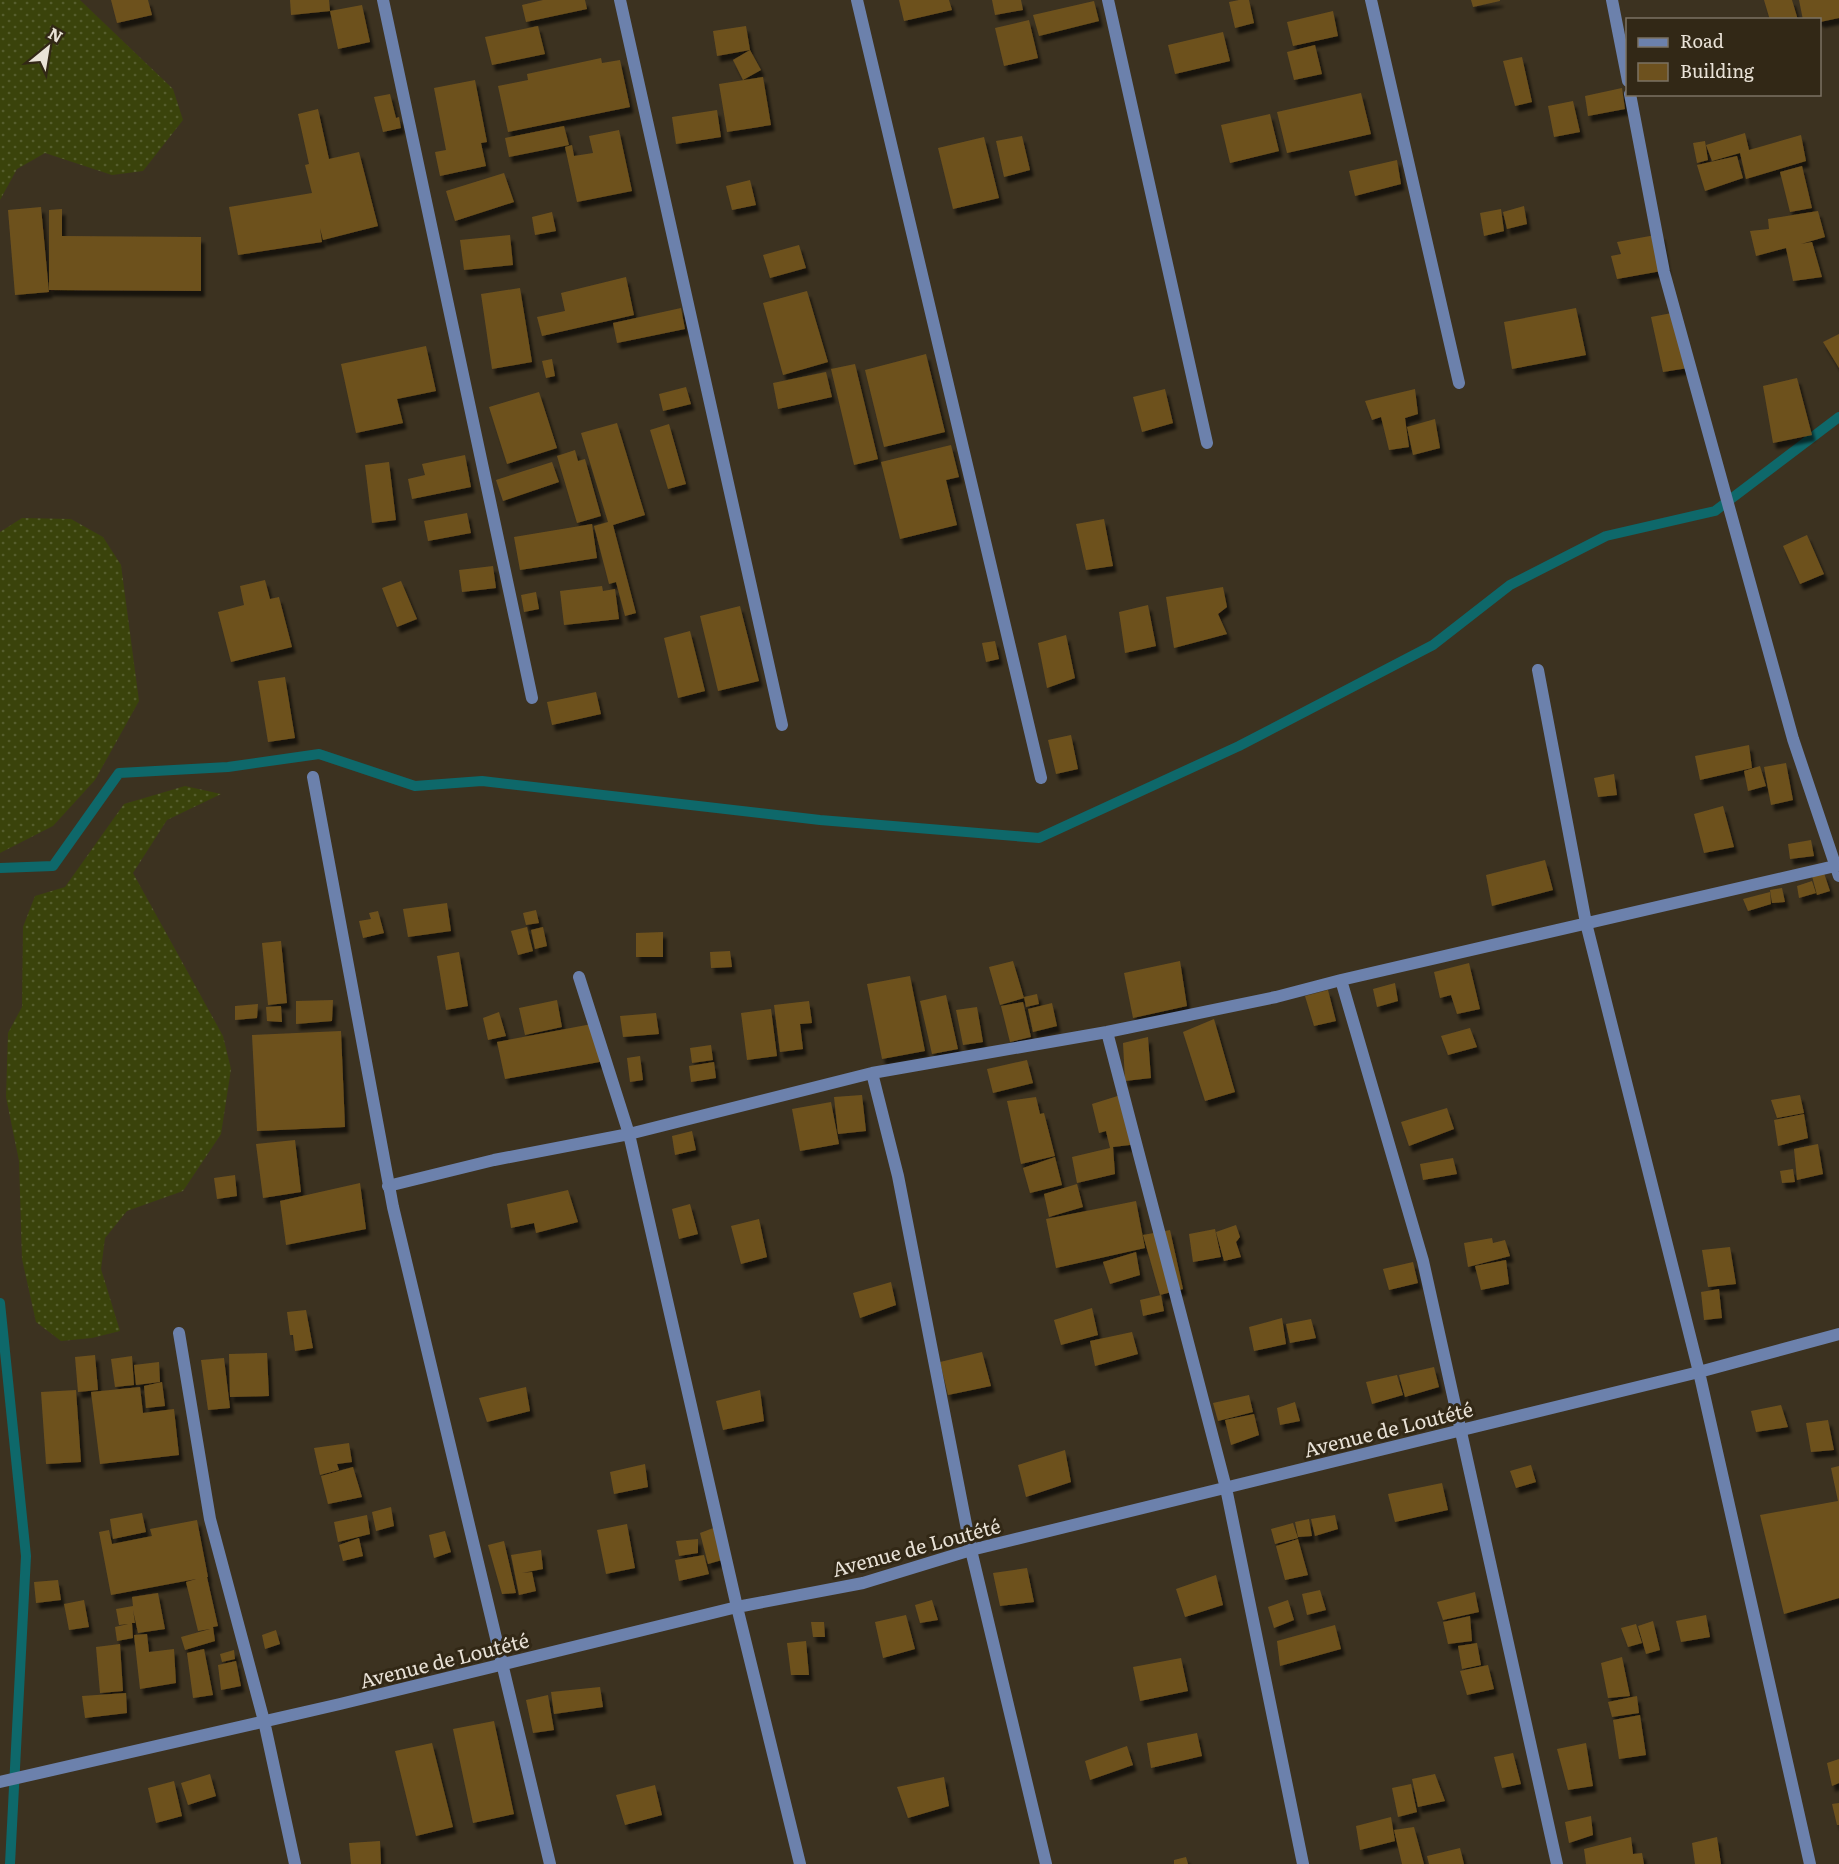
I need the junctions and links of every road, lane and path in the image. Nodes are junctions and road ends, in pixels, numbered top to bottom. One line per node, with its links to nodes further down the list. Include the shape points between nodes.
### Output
1 (383, 0): 12 (street)
2 (620, 0): 13 (street)
3 (857, 0): 15 (street)
4 (1108, 0): 10 (street)
5 (1371, 0): 9 (street)
6 (1612, 0): 7 (street)
7 (1626, 71)
8 (1630, 96): 16 (street, via 1664,272 1793,739)
9 (1459, 383)
10 (1207, 443)
11 (1538, 670): 17 (street)
12 (532, 698)
13 (782, 725)
14 (313, 777): 23 (street)
15 (1041, 778)
16 (1838, 869): 17 (street)
17 (1586, 923): 19 (street); 26 (street)
18 (579, 977): 22 (street)
19 (1341, 980): 20 (street, via 1276,998); 27 (street, via 1423,1261)
20 (1107, 1032): 21 (street); 28 (street)
21 (872, 1073): 22 (street); 29 (street, via 898,1176)
22 (629, 1134): 23 (street, via 494,1160); 30 (street)
23 (388, 1186): 31 (street)
24 (179, 1333): 32 (street, via 210,1519)
25 (1839, 1334): 26 (street, Avenue de Loutété)
26 (1699, 1372): 27 (street, Avenue de Loutété); 40 (street)
27 (1459, 1431): 28 (street, Avenue de Loutété); 39 (street)
28 (1226, 1488): 29 (street, Avenue de Loutété); 38 (street)
29 (971, 1550): 30 (street, Avenue de Loutété, via 863,1583); 37 (street)
30 (737, 1607): 31 (street, Avenue de Loutété); 36 (street)
31 (502, 1664): 32 (street, Avenue de Loutété); 35 (street)
32 (264, 1722): 33 (street, Avenue de Loutété); 34 (street)
33 (0, 1782)
34 (295, 1864)
35 (550, 1864)
36 (800, 1864)
37 (1046, 1864)
38 (1303, 1864)
39 (1557, 1864)
40 (1810, 1864)

